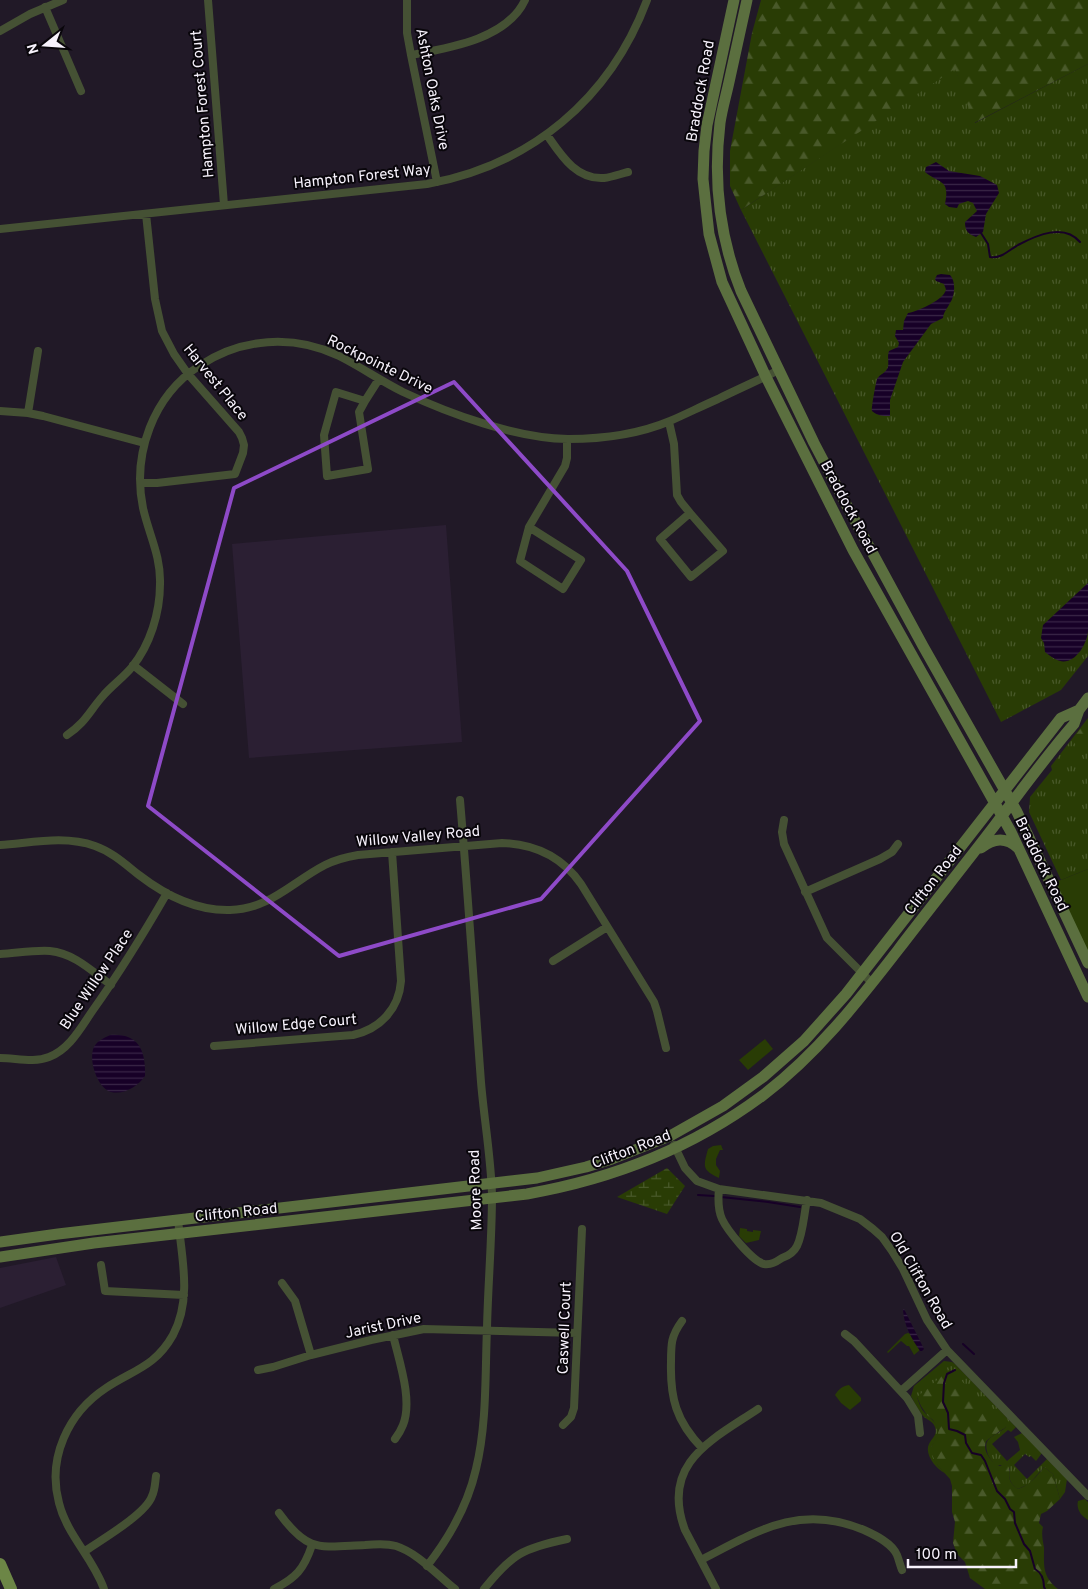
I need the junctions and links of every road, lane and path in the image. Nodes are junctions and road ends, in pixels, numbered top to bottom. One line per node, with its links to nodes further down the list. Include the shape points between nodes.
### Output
1 (63, 0): 8 (street)
2 (208, 0): 15 (street, Hampton Forest Court)
3 (407, 0): 10 (street, Ashton Oaks Drive)
4 (525, 0): 10 (street, via 509,20 480,38)
5 (647, 0): 12 (street, Hampton Forest Way, via 611,70 580,106)
6 (734, 0): 21 (main road, Braddock Road, via 707,125 703,179 709,234 722,282)
7 (747, 0): 19 (main road, Braddock Road, via 721,120 718,200 731,266)
8 (45, 7): 9 (street); 11 (street)
9 (0, 31)
10 (411, 55): 14 (street, Ashton Oaks Drive)
11 (82, 92)
12 (547, 135): 13 (street, via 568,162 582,173 603,178); 14 (street, Hampton Forest Way, via 492,165)
13 (628, 172)
14 (437, 182): 15 (street, Hampton Forest Way)
15 (224, 205): 16 (street, Hampton Forest Way)
16 (146, 214): 17 (street, Hampton Forest Way); 20 (street, Harvest Place, via 158,317 168,343)
17 (0, 229)
18 (38, 351): 25 (street)
19 (779, 370): 21 (street, Rockpointe Drive); 37 (main road, Braddock Road, via 851,513)
20 (188, 374): 22 (street, Rockpointe Drive, via 238,347 280,342 307,345 336,354); 28 (street, Rockpointe Drive, via 161,406); 29 (street, Harvest Place, via 242,438 243,453 234,474)
21 (766, 377): 26 (street, Rockpointe Drive); 40 (main road, Braddock Road, via 854,550)
22 (379, 379): 23 (street); 27 (street, Rockpointe Drive, via 429,404 496,427)
23 (365, 401): 23 (street, via 336,392 324,436 327,476 368,469 359,412)
24 (0, 411): 25 (street)
25 (28, 413): 28 (street)
26 (669, 422): 27 (street, Rockpointe Drive, via 625,434); 30 (street, via 674,444 677,495)
27 (567, 439): 31 (street, via 565,466)
28 (144, 443): 29 (street, Rockpointe Drive)
29 (140, 483): 32 (street, Rockpointe Drive, via 158,558 160,586 152,628)
30 (690, 513): 30 (street, via 660,539 691,577 723,551)
31 (529, 527): 31 (street, via 581,560 563,589 520,562)
32 (133, 665): 34 (street); 36 (street, Rockpointe Drive, via 100,699 85,721)
33 (1088, 698): 35 (main road, Clifton Road)
34 (183, 704)
35 (1079, 710): 37 (main road, Clifton Road, via 1061,718); 39 (main road, Clifton Road, via 1074,724)
36 (67, 735)
37 (1004, 790): 39 (main road, Braddock Road); 40 (main road, Clifton Road)
38 (460, 800): 45 (street, Moore Road)
39 (1012, 802): 41 (main road, Clifton Road); 54 (main road, Braddock Road)
40 (994, 803): 41 (main road, Braddock Road); 55 (main road, Clifton Road)
41 (1002, 816): 46 (main road, Braddock Road); 48 (main road, Clifton Road)
42 (784, 820): 49 (street, via 784,844)
43 (898, 844): 49 (street, via 880,859)
44 (0, 845): 50 (street, Willow Valley Road, via 51,840 93,846 118,858)
45 (464, 846): 47 (street, Willow Valley Road); 51 (street, Willow Valley Road, via 515,844 550,855 576,877); 64 (street, Moore Road)
46 (1019, 849): 48 (main road, via 998,840); 58 (main road, Braddock Road)
47 (392, 852): 50 (street, Willow Valley Road, via 335,861 273,899 233,910 196,906); 59 (street, Willow Edge Court, via 402,980 397,1001 386,1017 371,1029 353,1035)
48 (970, 857): 56 (main road, Clifton Road)
49 (805, 892): 55 (street, via 827,938)
50 (167, 893): 57 (street, Blue Willow Place)
51 (607, 927): 53 (street); 60 (street, Willow Valley Road, via 654,1002)
52 (0, 954): 57 (street, via 38,951 61,954 79,962)
53 (553, 961)
54 (1088, 963)
55 (862, 974): 56 (street); 62 (main road, Clifton Road, via 804,1041 763,1077 723,1106)
56 (872, 983): 63 (main road, Clifton Road, via 824,1040 762,1096)
57 (111, 985): 61 (street, Blue Willow Place, via 63,1049 40,1060)
58 (1088, 997)
59 (214, 1046)
60 (666, 1048)
61 (0, 1058)
62 (670, 1136): 63 (street, Old Clifton Road); 64 (main road, Clifton Road, via 586,1167)
63 (676, 1149): 65 (street, Old Clifton Road, via 685,1168 697,1181); 66 (main road, Clifton Road, via 584,1183)
64 (491, 1185): 66 (street, Moore Road); 68 (main road, Clifton Road)
65 (718, 1189): 67 (street, Old Clifton Road); 67 (street, via 719,1209 729,1231 756,1260 764,1264 772,1264 796,1248)
66 (492, 1198): 70 (main road, Clifton Road); 77 (street, Moore Road)
67 (806, 1200): 81 (street, Old Clifton Road, via 860,1219 882,1237 903,1269 927,1320)
68 (178, 1220): 70 (street); 71 (main road, Clifton Road)
69 (582, 1228): 78 (street, Caswell Court)
70 (179, 1234): 72 (main road, Clifton Road); 75 (street)
71 (0, 1242)
72 (0, 1257)
73 (101, 1265): 75 (street, via 105,1291)
74 (282, 1283): 82 (street, via 295,1301)
75 (184, 1295): 95 (street, via 173,1335 156,1357 94,1396 78,1411 62,1441 56,1472 59,1502 69,1529)
76 (682, 1321): 89 (street, via 672,1341 671,1392 681,1421)
77 (487, 1330): 78 (street, Jarist Drive); 80 (street, Jarist Drive, via 424,1329); 98 (street, Moore Road, via 483,1425 476,1470 457,1519)
78 (577, 1333): 86 (street, Caswell Court, via 574,1408)
79 (845, 1334): 84 (street)
80 (393, 1335): 82 (street, Jarist Drive); 88 (street, via 406,1405 403,1425)
81 (948, 1350): 84 (street); 91 (street, Old Clifton Road)
82 (311, 1356): 83 (street, Jarist Drive)
83 (258, 1370)
84 (901, 1392): 87 (street, via 918,1416)
85 (758, 1409): 89 (street)
86 (563, 1425)
87 (920, 1433)
88 (395, 1439)
89 (702, 1448): 96 (street, via 684,1473 679,1502 683,1525)
90 (156, 1476): 95 (street, via 147,1505)
91 (1088, 1496)
92 (278, 1513): 94 (street, via 291,1530)
93 (567, 1539): 104 (street, via 524,1551 506,1564)
94 (312, 1545): 98 (street, via 389,1545 404,1550); 102 (street, via 300,1572)
95 (85, 1551): 101 (street)
96 (701, 1560): 99 (street, via 765,1528 794,1520 820,1519 848,1524 883,1540 897,1554); 105 (street)
97 (0, 1564): 100 (main road)
98 (427, 1566): 103 (street)
99 (902, 1570)
100 (11, 1589)
101 (104, 1589)
102 (274, 1589)
103 (455, 1589)
104 (484, 1589)
105 (716, 1589)

